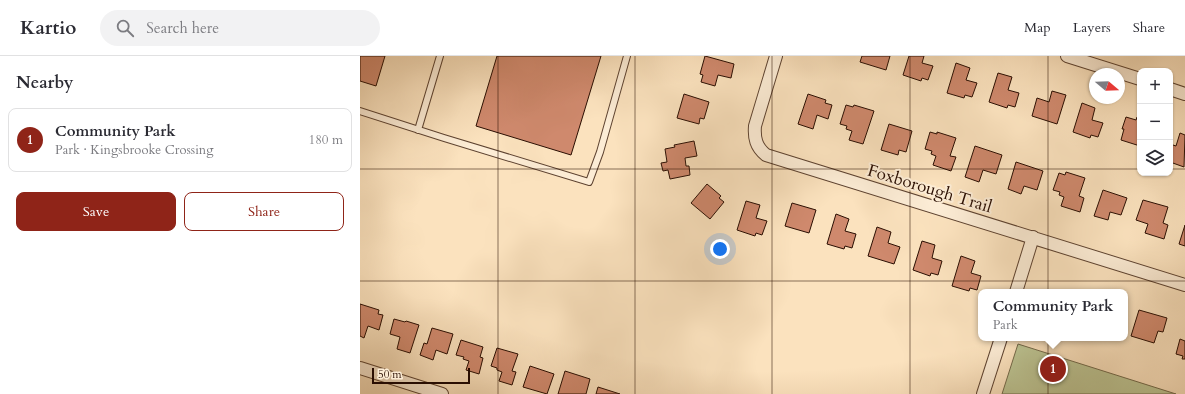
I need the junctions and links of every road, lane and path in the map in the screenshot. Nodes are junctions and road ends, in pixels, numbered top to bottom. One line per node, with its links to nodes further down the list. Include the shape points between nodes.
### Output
1 (440, 56): 9 (lane)
2 (627, 56): 9 (lane, via 589,182)
3 (776, 56): 10 (street, Foxborough Trail, via 754,135 756,144 766,155)
4 (1067, 56): 5 (street)
5 (1137, 78)
6 (1173, 90): 7 (street)
7 (1185, 94)
8 (360, 111): 9 (lane)
9 (418, 130)
10 (1033, 237): 11 (street, Foxborough Trail); 12 (street)
11 (1185, 285)
12 (1017, 289)
13 (1000, 341): 17 (street)
14 (360, 368): 15 (street)
15 (426, 392): 16 (street)
16 (442, 394)
17 (983, 394)

